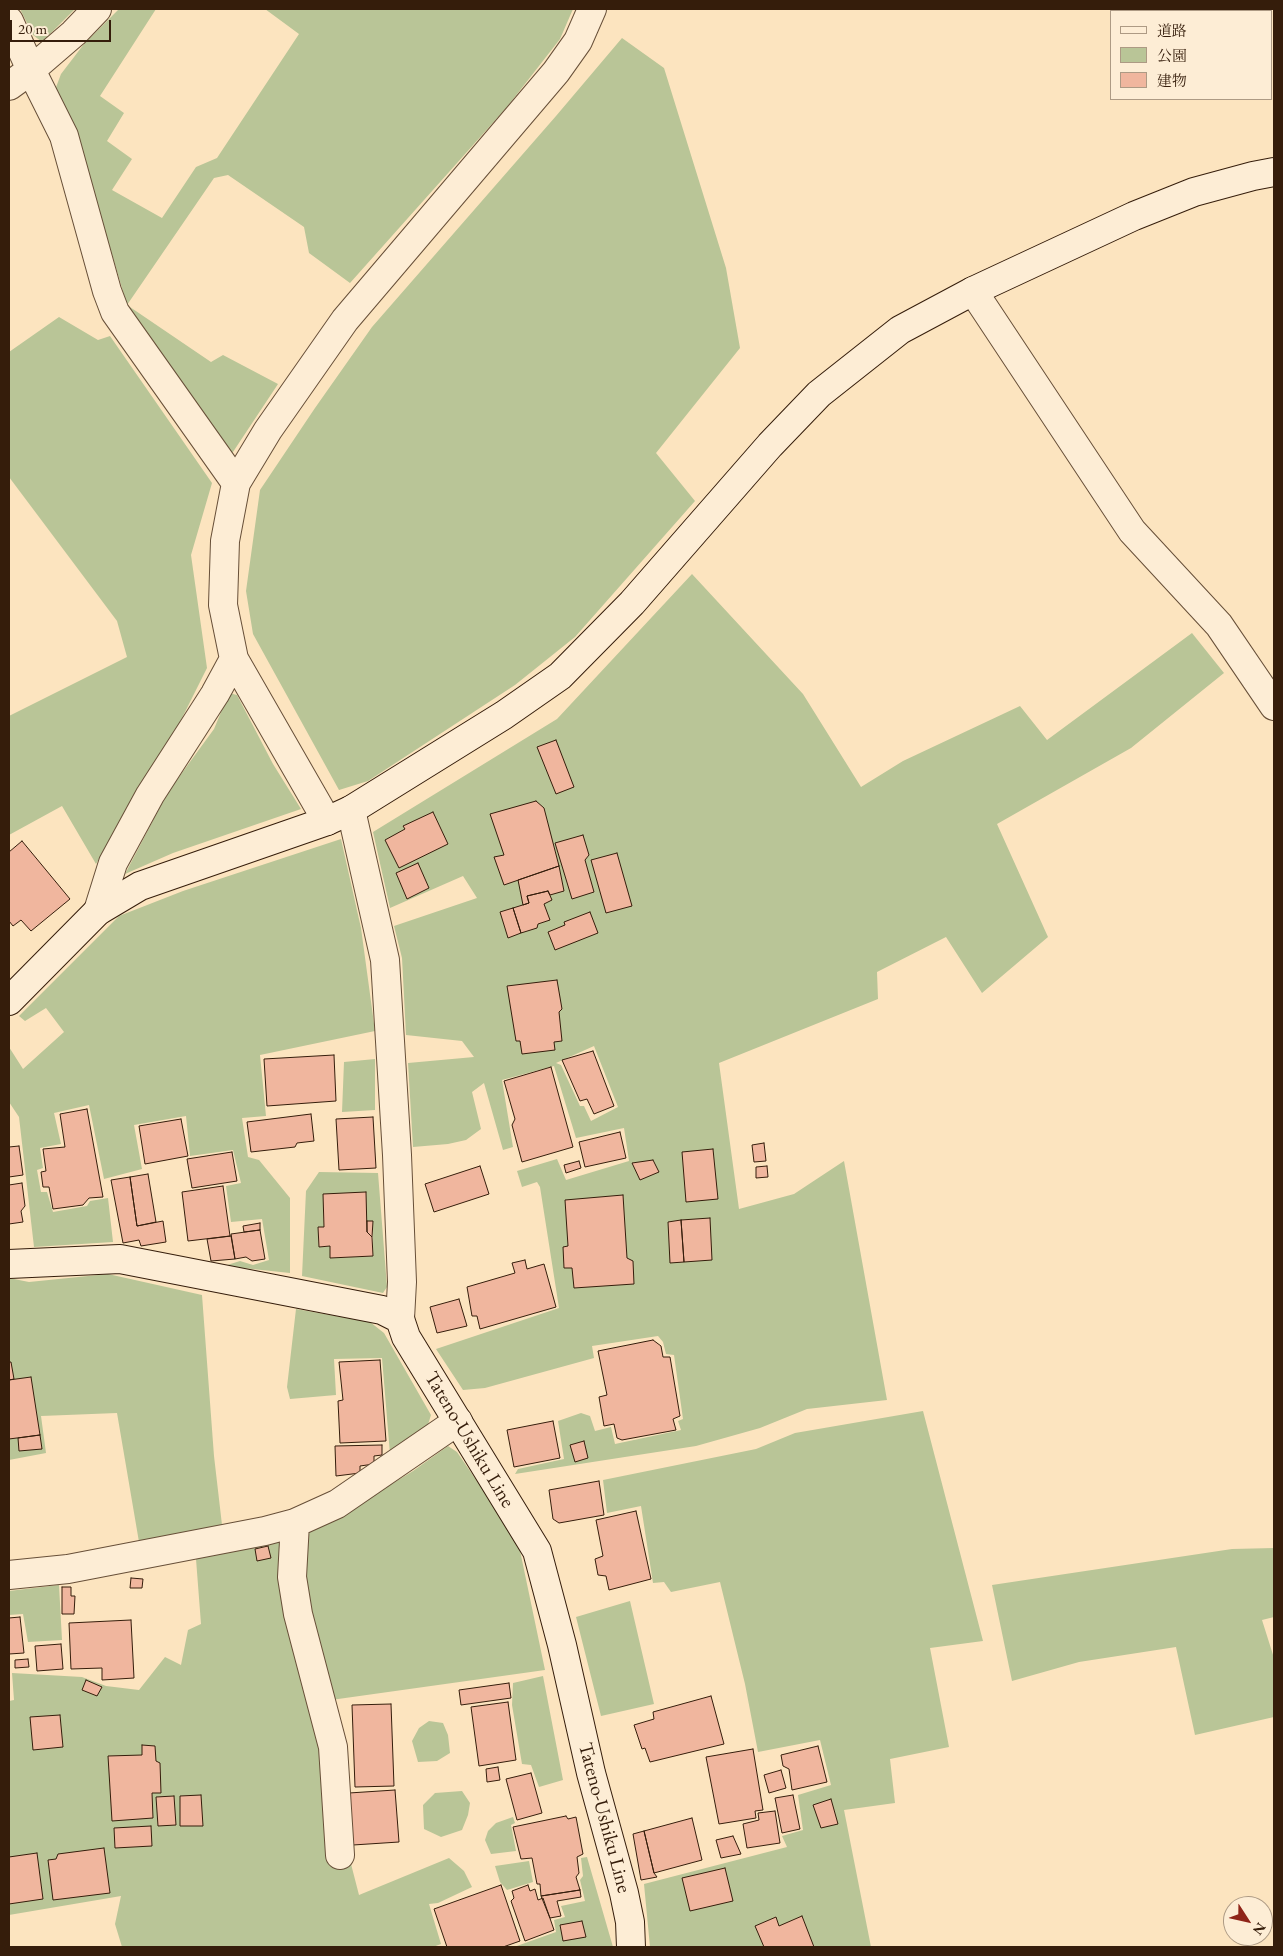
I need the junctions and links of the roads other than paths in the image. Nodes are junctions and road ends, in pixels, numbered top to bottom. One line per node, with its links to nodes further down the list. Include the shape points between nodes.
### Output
1 (98, 9): 4 (street)
2 (592, 9): 8 (street, via 578,41 556,72 345,320 268,430)
3 (9, 22): 4 (street)
4 (31, 70): 5 (street); 8 (street, via 64,136 114,312)
5 (9, 86)
6 (1274, 172): 7 (street, via 1194,192 1134,216)
7 (972, 291): 10 (street, via 1132,530 1219,625); 11 (street, via 900,330 819,394 770,445 632,603 560,676 504,715)
8 (236, 483): 9 (street, via 225,541 223,605)
9 (234, 659): 11 (street); 12 (street, via 150,795 113,863)
10 (1274, 706)
11 (339, 815): 12 (street, via 140,886); 15 (street, via 385,960 398,1175 402,1282)
12 (98, 911): 13 (street)
13 (9, 1000)
14 (9, 1264): 15 (street, via 120,1259 382,1310)
15 (400, 1319): 16 (street, Tateno-Ushiku Line, via 406,1337)
16 (458, 1422): 17 (street, via 337,1504); 20 (street, Tateno-Ushiku Line, via 537,1551 590,1773 624,1893)
17 (295, 1523): 18 (street, via 68,1569); 19 (street, via 292,1577 298,1614 333,1747)
18 (9, 1575)
19 (340, 1855)
20 (631, 1947)

